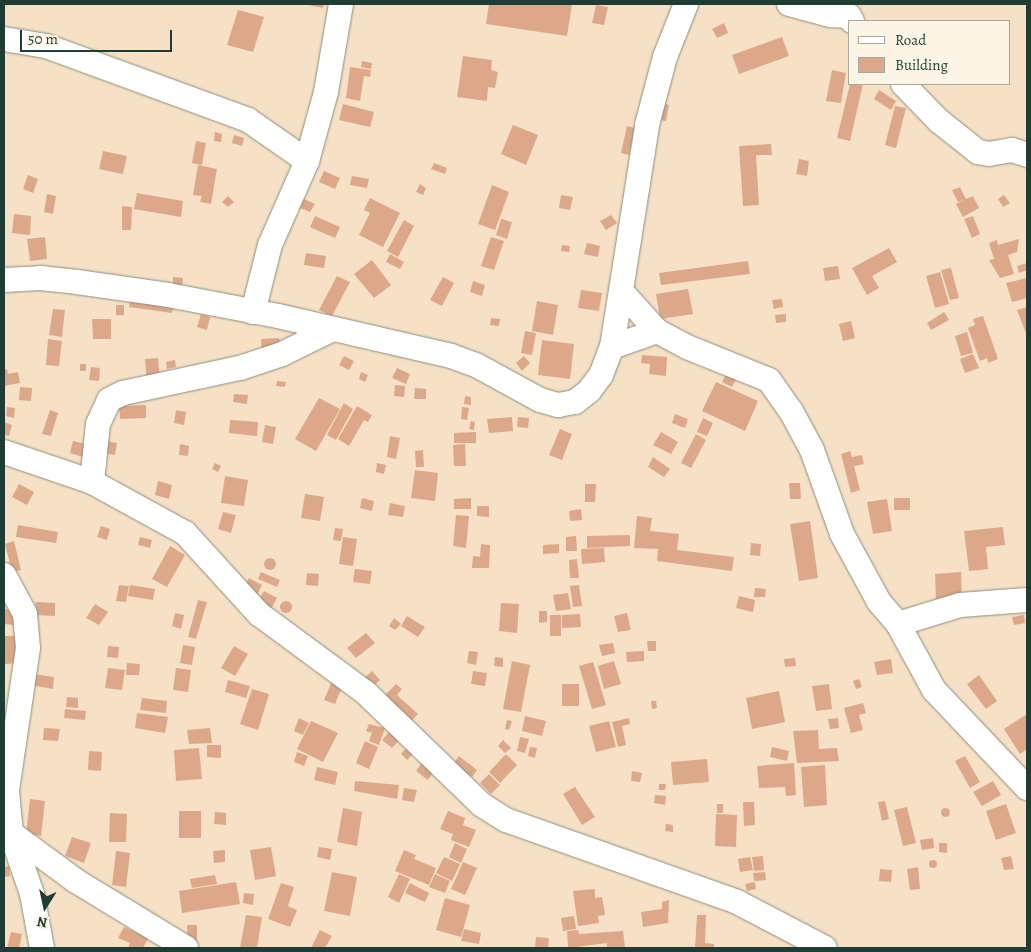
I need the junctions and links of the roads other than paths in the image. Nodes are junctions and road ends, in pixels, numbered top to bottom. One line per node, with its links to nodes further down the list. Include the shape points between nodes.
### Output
1 (341, 4): 8 (street, via 326,92)
2 (686, 4): 10 (street, via 665,57 647,125)
3 (789, 4): 4 (street, via 822,14 849,16)
4 (851, 20)
5 (4, 39): 8 (street, via 46,46 248,120)
6 (904, 85): 7 (street, via 939,122 978,152 990,154 1012,150)
7 (1027, 155)
8 (307, 161): 11 (street, via 270,245)
9 (4, 280): 11 (street, via 40,278 77,282)
10 (622, 292): 13 (street); 14 (street)
11 (253, 312): 12 (street)
12 (331, 330): 14 (street, via 476,365 540,400 558,405 575,402 589,392 601,375); 16 (street, via 274,357 123,393 109,400 98,424)
13 (657, 331): 14 (street); 19 (street, via 687,347 769,380 791,411 812,450 842,534 879,602)
14 (612, 346)
15 (4, 452): 16 (street)
16 (92, 482): 24 (street, via 185,533 259,614 366,693 482,805 506,820 737,902)
17 (4, 575): 21 (street, via 25,614 28,648 6,792)
18 (1027, 600): 19 (street, via 960,605)
19 (898, 624): 20 (street, via 934,690)
20 (1027, 788)
21 (7, 830): 22 (street, via 32,894); 23 (street, via 76,881)
22 (42, 948)
23 (186, 948)
24 (825, 948)

